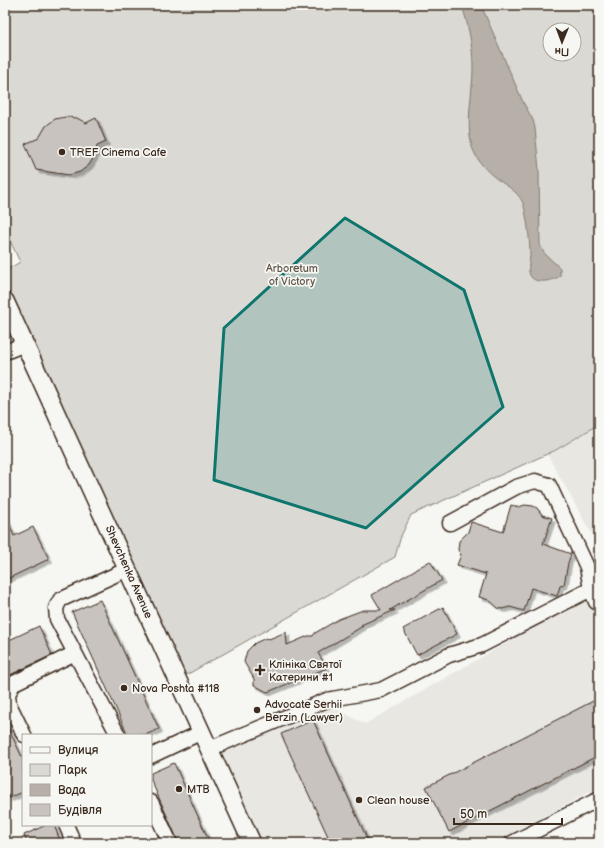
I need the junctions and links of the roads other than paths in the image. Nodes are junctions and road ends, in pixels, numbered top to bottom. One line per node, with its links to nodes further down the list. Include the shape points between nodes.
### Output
1 (5, 301): 2 (main road, Shevchenka Avenue)
2 (25, 344): 3 (street); 5 (main road, Shevchenka Avenue)
3 (5, 352)
4 (450, 523): 6 (street, via 516,487 535,481 549,485 587,567)
5 (128, 569): 8 (street, via 60,600 56,608 57,619); 9 (main road, Shevchenka Avenue)
6 (591, 589): 7 (street); 12 (street, via 482,644 449,655 381,690 327,700)
7 (599, 604)
8 (75, 653): 10 (street, via 14,683 8,694 9,704); 11 (street)
9 (202, 732): 12 (main road, Shevchenka Avenue); 13 (street)
10 (24, 734)
11 (117, 734)
12 (209, 749): 19 (main road, Shevchenka Avenue)
13 (152, 756)
14 (599, 799): 20 (street)
15 (152, 804): 18 (street)
16 (66, 826): 17 (street)
17 (74, 843)
18 (170, 843)
19 (252, 843)
20 (512, 843)

